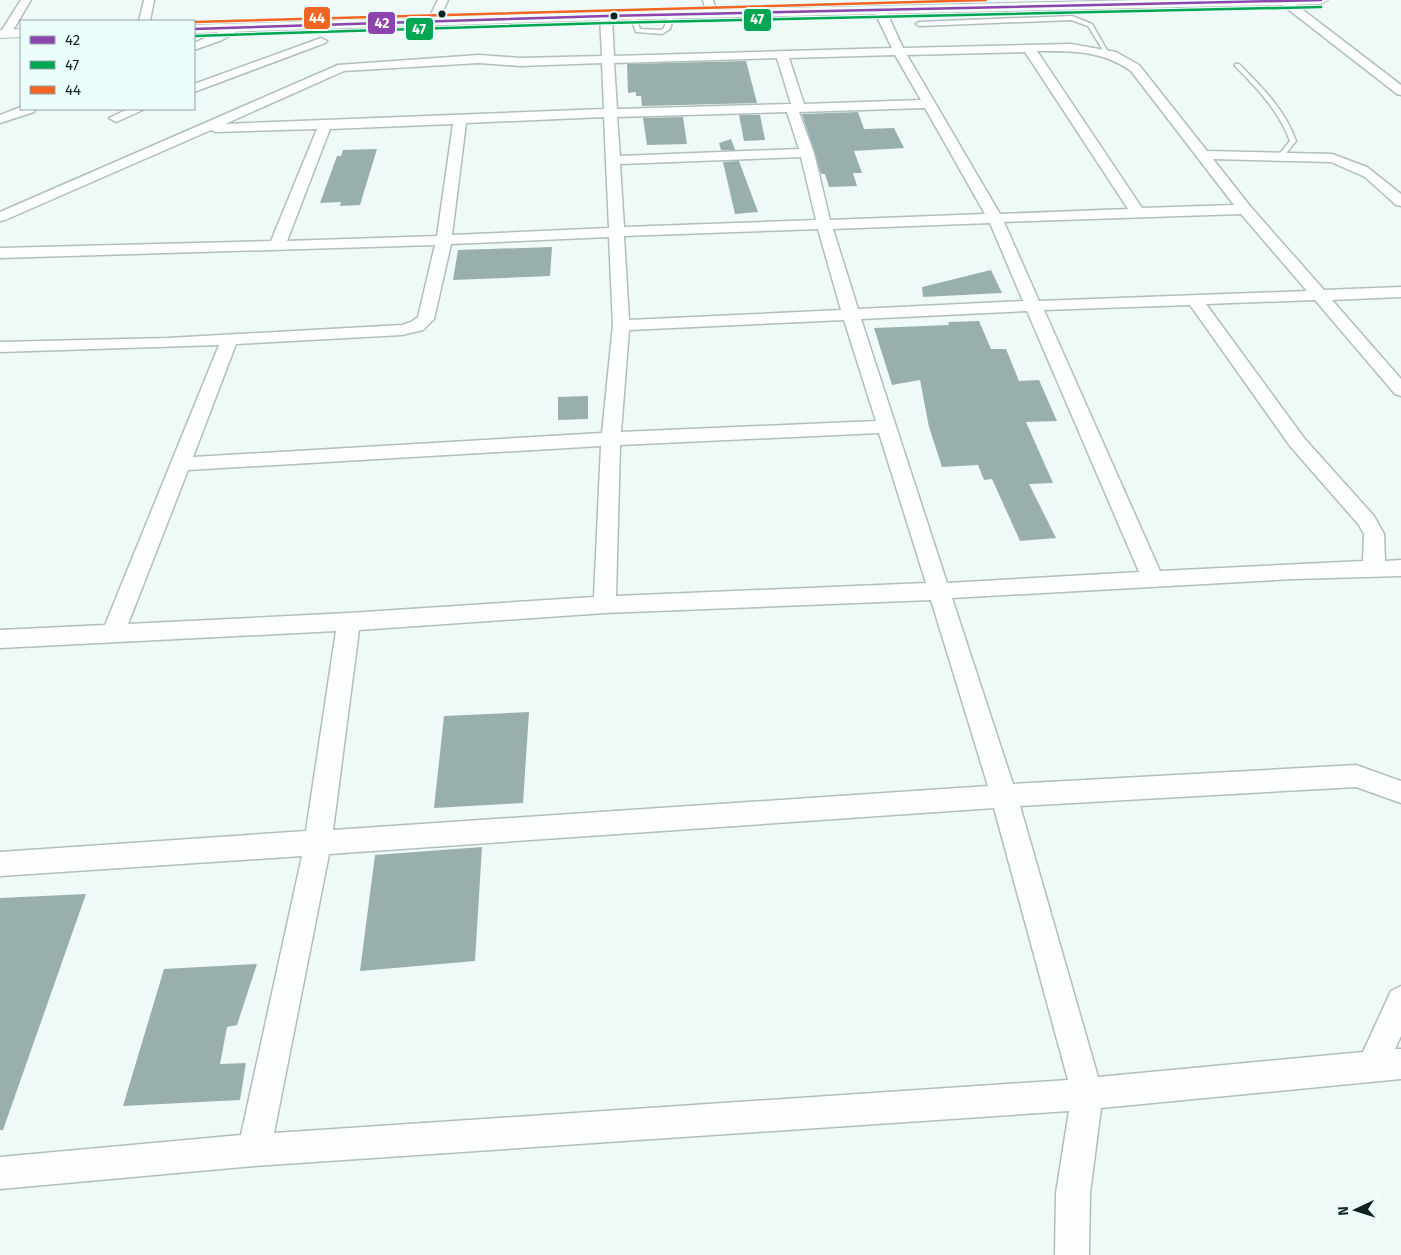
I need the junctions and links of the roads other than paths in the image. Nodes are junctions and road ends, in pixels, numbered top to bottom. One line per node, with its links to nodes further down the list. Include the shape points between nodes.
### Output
1 (26, 0): 19 (street)
2 (149, 0): 12 (street)
3 (443, 0): 13 (street)
4 (708, 0): 10 (street)
5 (1317, 0): 6 (street); 7 (street)
6 (1321, 0)
7 (1284, 1): 8 (street); 30 (street)
8 (1043, 4): 9 (street)
9 (880, 11): 10 (street); 23 (street)
10 (711, 14): 11 (street)
11 (606, 16): 13 (street); 26 (street)
12 (145, 20)
13 (433, 22): 15 (street)
14 (919, 24): 24 (lane, via 1072,18 1090,25)
15 (327, 25): 16 (street); 20 (street)
16 (235, 28): 17 (street); 21 (street)
17 (195, 29)
18 (20, 33): 19 (street)
19 (3, 34)
20 (321, 40): 27 (street); 29 (street)
21 (195, 47)
22 (1029, 48): 23 (street); 24 (street); 47 (street)
23 (899, 51): 25 (street); 31 (street)
24 (1106, 51): 42 (street, via 1123,58 1135,68)
25 (782, 55): 26 (street); 32 (street)
26 (608, 59): 27 (street, via 520,62 479,59); 35 (street)
27 (335, 60): 40 (street)
28 (1237, 65): 43 (lane, via 1263,91 1290,128 1293,141)
29 (195, 88)
30 (1401, 91)
31 (929, 104): 32 (street); 49 (street)
32 (795, 109): 35 (street); 41 (street)
33 (26, 110): 37 (street)
34 (136, 110): 36 (street)
35 (610, 113): 38 (street); 44 (street)
36 (116, 118)
37 (0, 120)
38 (460, 120): 39 (street); 52 (street)
39 (325, 126): 40 (street); 53 (street)
40 (205, 128): 48 (street)
41 (807, 153): 44 (street); 50 (street)
42 (1203, 155): 43 (street); 46 (street)
43 (1280, 157): 45 (street, via 1332,158 1351,163 1370,172)
44 (613, 160): 51 (street)
45 (1401, 202)
46 (1245, 209): 47 (street); 56 (street)
47 (1138, 213): 49 (street)
48 (0, 217)
49 (995, 218): 50 (street); 58 (street)
50 (824, 224): 51 (street); 59 (street)
51 (617, 232): 52 (street); 60 (street)
52 (444, 240): 53 (street); 61 (street, via 426,318 417,326 402,330)
53 (277, 246): 54 (street)
54 (0, 254)
55 (1401, 292): 56 (street)
56 (1321, 297): 57 (street); 63 (street)
57 (1196, 301): 58 (street); 67 (street, via 1297,442 1367,522 1374,534)
58 (1031, 306): 59 (street); 69 (street)
59 (851, 314): 60 (street); 64 (street)
60 (621, 325): 65 (street)
61 (230, 339): 62 (street); 66 (street)
62 (0, 347)
63 (1401, 390)
64 (887, 427): 65 (street); 70 (street)
65 (611, 439): 66 (street); 71 (street)
66 (180, 464): 73 (street)
67 (1374, 568): 68 (street); 69 (street)
68 (1401, 568)
69 (1153, 579): 70 (street)
70 (940, 591): 71 (street); 76 (street)
71 (605, 605): 72 (street)
72 (349, 622): 73 (street); 77 (street)
73 (113, 634): 74 (street)
74 (0, 639)
75 (1401, 792): 76 (street, via 1356,776)
76 (1004, 796): 77 (street); 81 (street)
77 (318, 842): 78 (street); 82 (street)
78 (0, 864)
79 (1401, 1001): 80 (street)
80 (1387, 1065): 81 (street)
81 (1087, 1094): 82 (street); 84 (street, via 1074,1193)
82 (254, 1150): 83 (street)
83 (0, 1173)
84 (1072, 1255)

